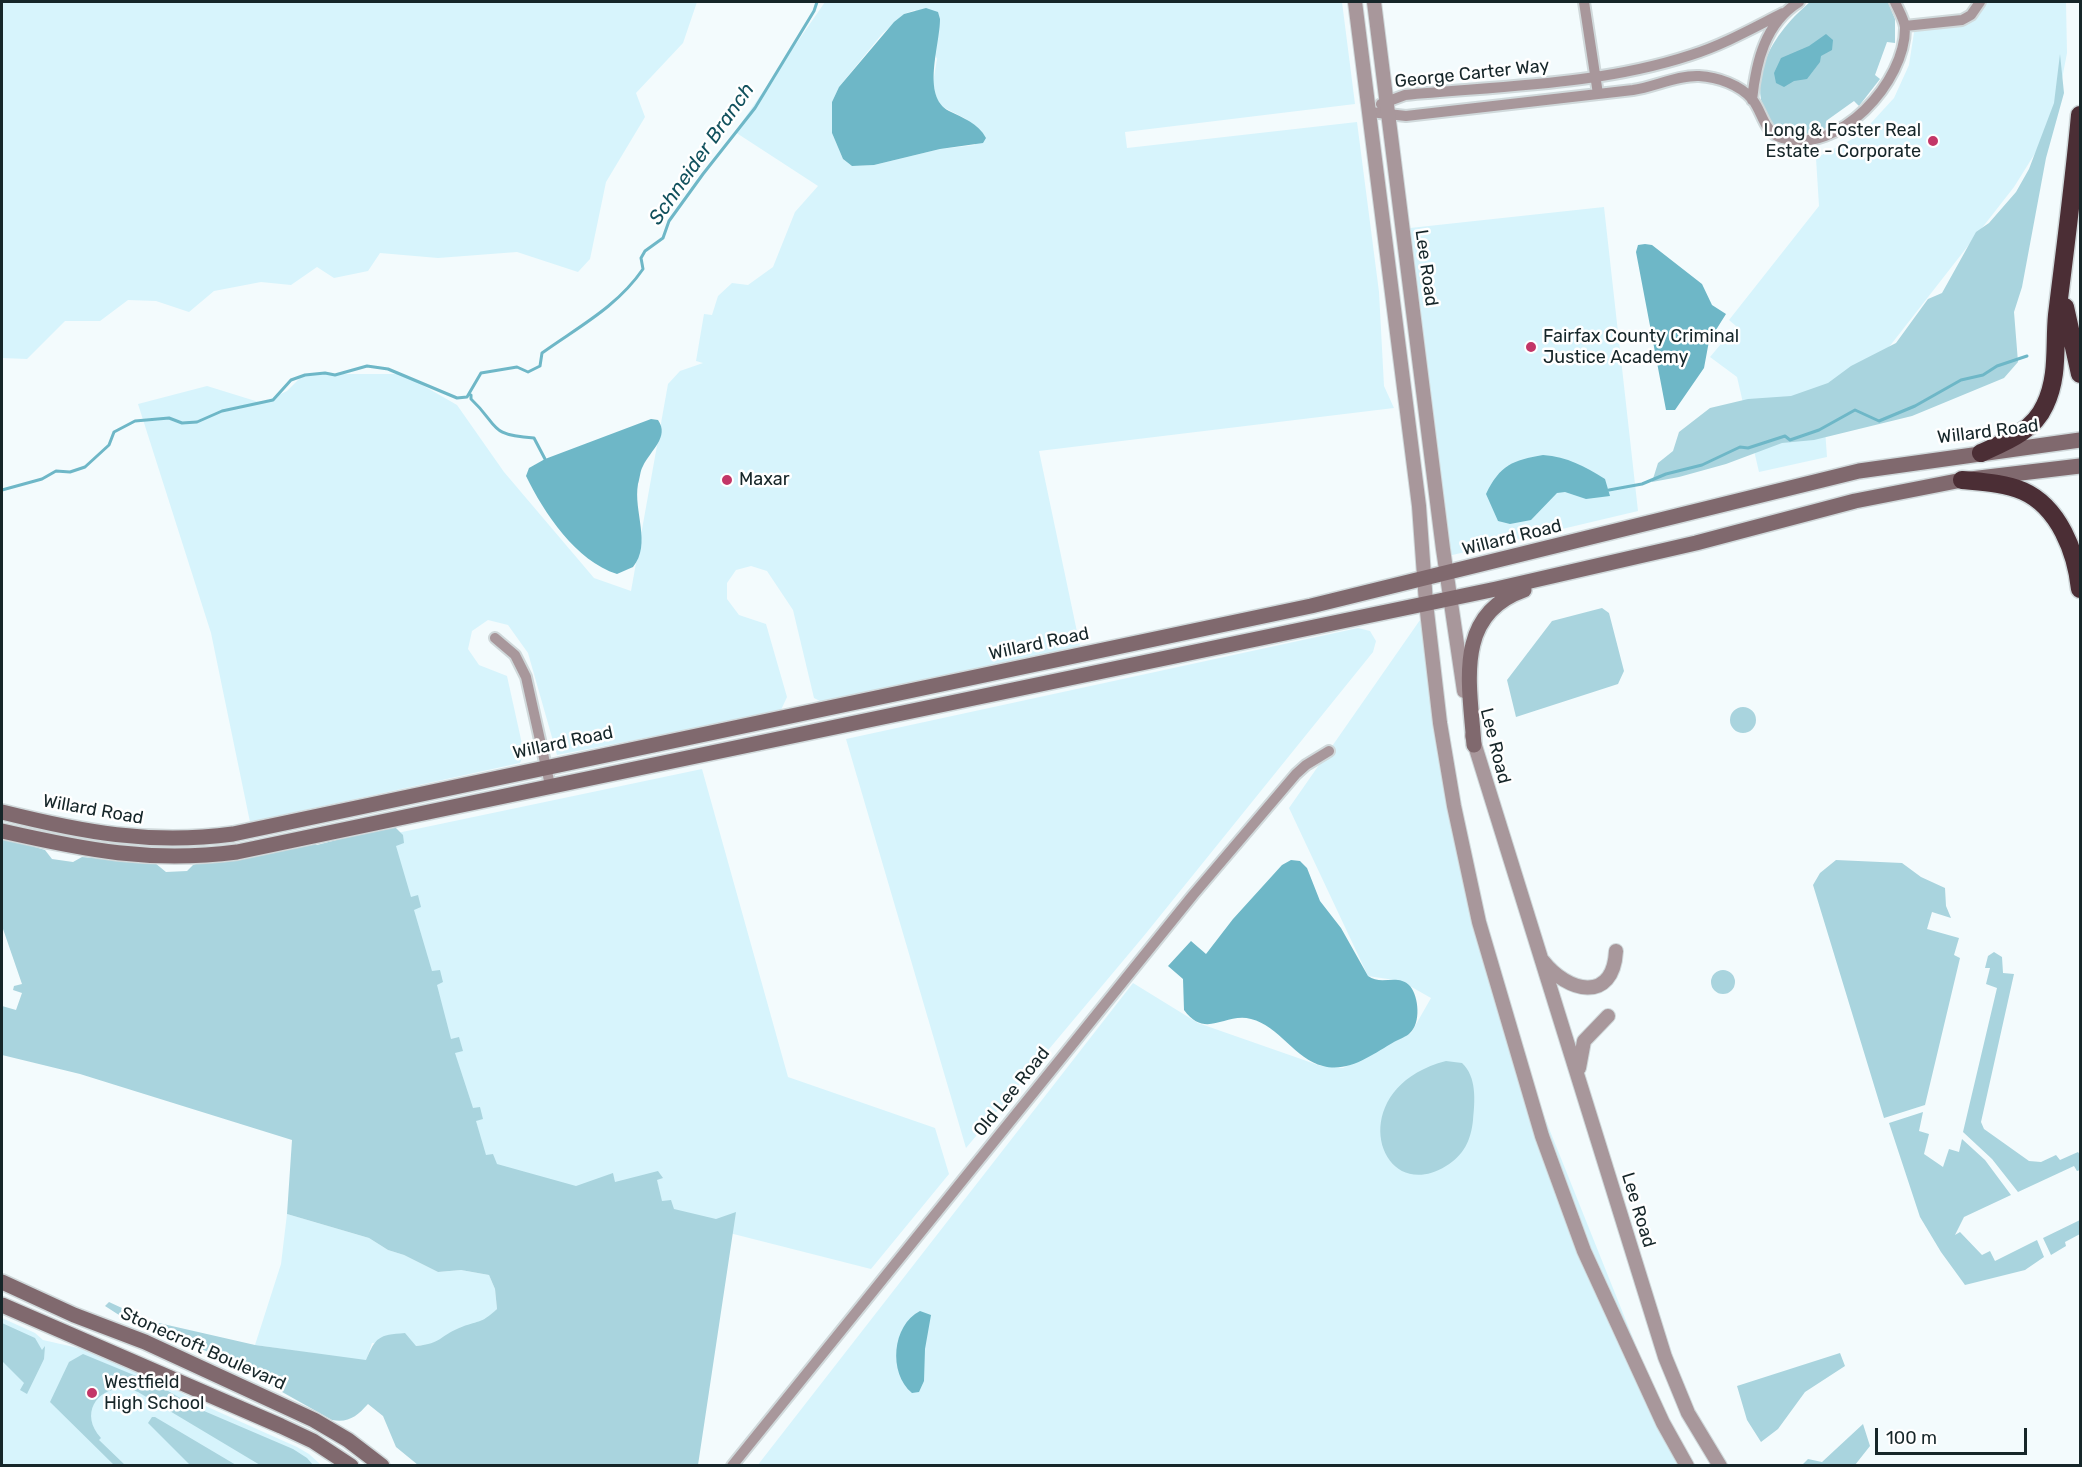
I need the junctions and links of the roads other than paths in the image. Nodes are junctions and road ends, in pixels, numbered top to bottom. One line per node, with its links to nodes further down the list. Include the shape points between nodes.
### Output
1 (1355, 2): 13 (street, Lee Road)
2 (1374, 2): 11 (street, Lee Road)
3 (1584, 2): 9 (street)
4 (1799, 2): 7 (street, George Carter Way)
5 (1895, 2): 8 (street)
6 (1980, 2): 8 (street, via 1962,20)
7 (1783, 13): 9 (street, George Carter Way, via 1690,56); 12 (street, George Carter Way, via 1762,49)
8 (1905, 26): 12 (street, George Carter Way, via 1887,82 1863,113 1824,138 1801,142 1778,137)
9 (1596, 77): 10 (street); 11 (street, George Carter Way, via 1405,95)
10 (1598, 94): 12 (street, George Carter Way, via 1697,76 1732,84); 14 (street, George Carter Way)
11 (1387, 100): 13 (street, George Carter Way); 14 (street, Lee Road)
12 (1752, 100)
13 (1370, 112): 14 (street, George Carter Way); 25 (street, Lee Road, via 1419,506)
14 (1389, 115): 23 (street, Lee Road)
15 (2080, 115): 16 (highway)
16 (2061, 288): 17 (highway); 19 (highway, via 2056,367 2046,405 2017,436)
17 (2080, 374)
18 (2080, 440): 19 (main road, Willard Road)
19 (1981, 453): 23 (main road, Willard Road, via 1858,471)
20 (2080, 466): 21 (main road, Willard Road)
21 (1962, 480): 22 (main road, Willard Road, via 1855,501); 24 (highway, via 2024,491 2043,505 2064,534)
22 (1581, 570): 26 (main road, Willard Road); 29 (main road, via 1506,598 1481,622 1469,666)
23 (1447, 574): 25 (main road, Willard Road); 26 (street, Lee Road)
24 (2080, 575)
25 (1424, 580): 27 (street, Lee Road); 31 (main road, Willard Road)
26 (1452, 598): 27 (main road, Willard Road); 29 (street, Lee Road)
27 (1426, 603): 32 (main road, Willard Road); 41 (street, Lee Road, via 1447,770 1485,945 1542,1136 1584,1251)
28 (495, 638): 31 (street, via 516,655 526,676)
29 (1474, 745): 36 (street, Lee Road)
30 (1329, 751): 44 (street, Old Lee Road, via 1301,770 1193,895)
31 (546, 766): 32 (street); 33 (main road, Willard Road, via 345,811 198,838 109,836)
32 (550, 785): 34 (main road, Willard Road, via 199,857 107,853)
33 (2, 812)
34 (2, 831)
35 (1616, 951): 36 (street, via 1614,969 1607,980 1587,988 1573,986 1559,977)
36 (1540, 956): 38 (street, Lee Road)
37 (1608, 1016): 38 (street, via 1584,1041 1579,1060)
38 (1580, 1086): 47 (street, Lee Road, via 1665,1357 1688,1413)
39 (2, 1282): 43 (main road, Stonecroft Boulevard, via 314,1420)
40 (2, 1305): 42 (main road, via 281,1426)
41 (1677, 1448): 45 (street); 46 (street, Lee Road)
42 (351, 1466)
43 (382, 1466)
44 (732, 1466)
45 (1682, 1466)
46 (1687, 1466)
47 (1720, 1466)

